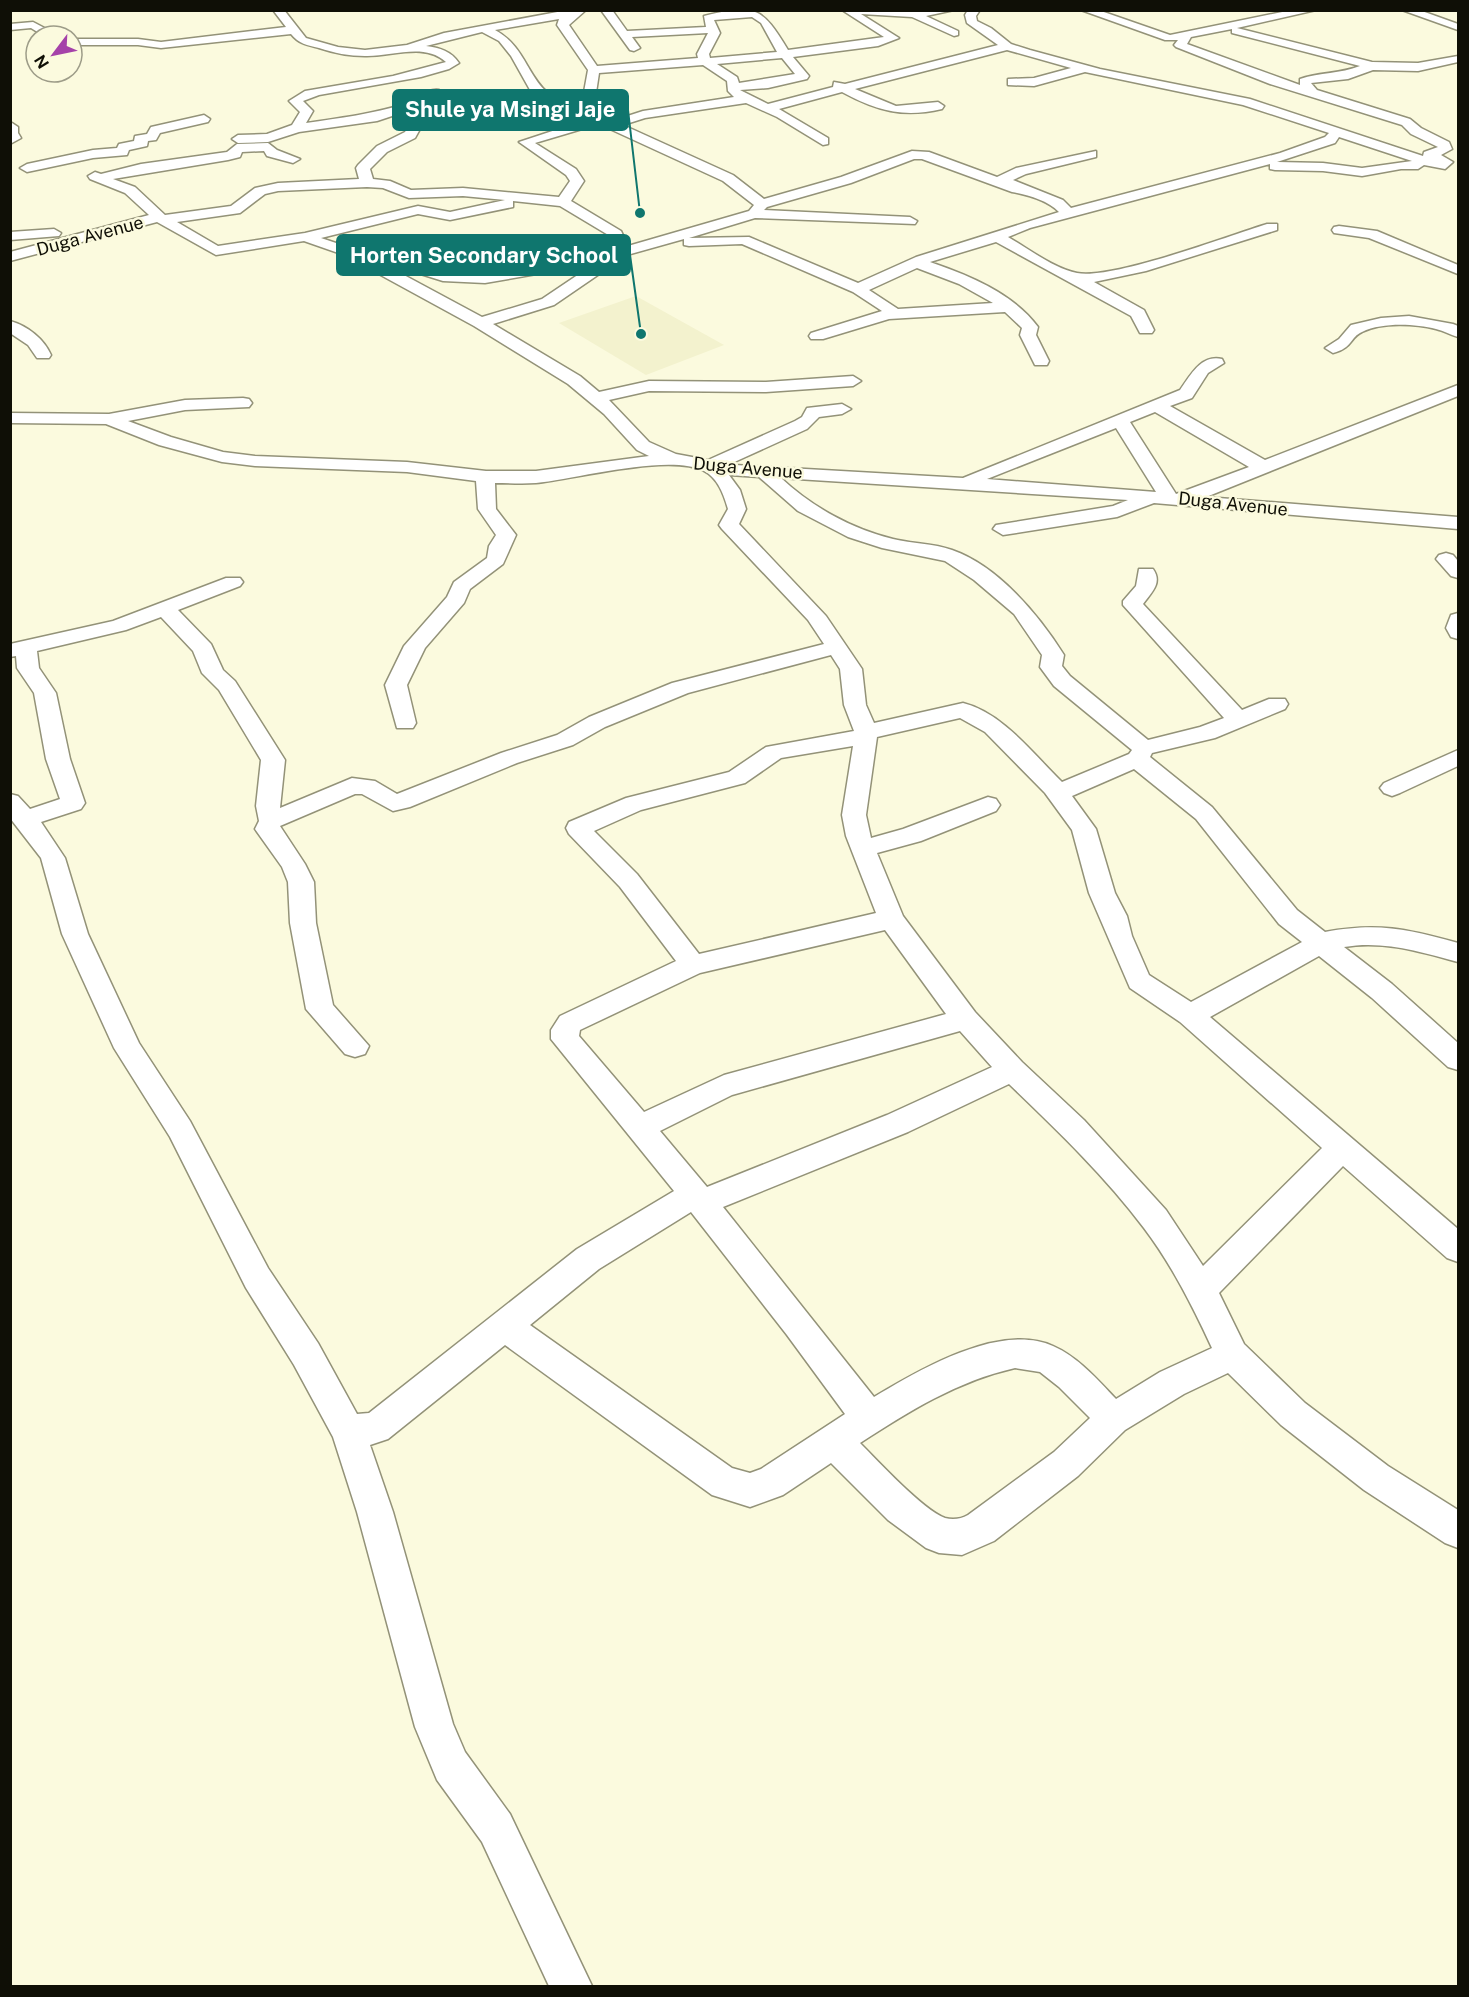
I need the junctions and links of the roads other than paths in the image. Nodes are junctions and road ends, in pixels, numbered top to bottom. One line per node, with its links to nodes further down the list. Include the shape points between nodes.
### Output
1 (278, 10): 18 (street)
2 (606, 10): 22 (street)
3 (847, 10): 15 (street)
4 (855, 10): 13 (street)
5 (949, 10): 13 (street)
6 (975, 10): 25 (street, via 970,15 972,23)
7 (1086, 10): 23 (street, via 1159,36)
8 (1311, 10): 17 (street)
9 (1407, 10): 16 (street)
10 (579, 11): 19 (street); 34 (street, via 563,21 563,26)
11 (752, 12): 20 (street, via 709,17); 28 (street, via 765,21)
12 (25, 13): 14 (street)
13 (912, 14): 15 (street); 21 (street)
14 (32, 24)
15 (869, 24): 28 (street, via 892,38 882,43)
16 (1458, 27)
17 (1226, 29): 23 (street); 32 (street)
18 (293, 30): 24 (street, via 162,45); 26 (street, via 302,40 349,52)
19 (486, 30): 26 (street, via 444,36); 45 (street, via 503,39 538,94 572,107)
20 (711, 30): 27 (street); 30 (street, via 713,35 703,54)
21 (954, 33)
22 (625, 34): 27 (street); 31 (street)
23 (1185, 37): 39 (street, via 1182,46)
24 (84, 42)
25 (1007, 46): 33 (street); 38 (street)
26 (409, 48): 49 (street, via 440,53 453,63 300,98 295,101 307,111)
27 (669, 48): 30 (street); 31 (street)
28 (784, 53): 30 (street); 35 (street)
29 (1458, 59): 32 (street, via 1418,67)
30 (705, 61): 37 (street, via 733,80)
31 (641, 66): 34 (street)
32 (1372, 66): 39 (street, via 1348,75 1309,79 1304,82)
33 (1085, 68): 36 (street, via 1035,82); 48 (street)
34 (594, 70): 45 (street)
35 (802, 76): 37 (street); 38 (street)
36 (1012, 82)
37 (734, 87): 41 (street, via 734,92)
38 (844, 87): 44 (street, via 895,110); 46 (street)
39 (1311, 91): 42 (street)
40 (435, 93): 43 (street)
41 (747, 99): 46 (street); 47 (street)
42 (1334, 100): 48 (street); 57 (street, via 1406,122 1446,147 1429,155)
43 (414, 105): 49 (street, via 377,117); 60 (street, via 417,125 410,135 382,149 363,168)
44 (938, 106)
45 (588, 107): 47 (street)
46 (767, 108): 50 (street)
47 (605, 122): 63 (street, via 525,142 565,167 577,181); 64 (street, via 728,178)
48 (1338, 124): 55 (street, via 1330,140); 56 (street)
49 (297, 128): 51 (street)
50 (823, 141)
51 (238, 143): 54 (street, via 268,147 272,153); 58 (street, via 211,121 156,130 151,137 140,139 142,143 124,147 122,152); 59 (street, via 236,154)
52 (1091, 154): 65 (street, via 1022,171 1002,180 1058,203)
53 (11, 158): 58 (street)
54 (293, 159)
55 (1251, 166): 56 (street, via 1362,172 1401,165); 65 (street)
56 (1440, 166): 57 (street)
57 (1458, 167)
58 (27, 168): 59 (street)
59 (103, 177): 66 (street, via 130,190)
60 (367, 183): 62 (street, via 385,184 410,194 464,192); 66 (street, via 278,187 261,191 236,210)
61 (1017, 189): 64 (street, via 924,155 912,155)
62 (530, 199): 63 (street); 72 (street, via 450,216 418,210)
63 (563, 202): 75 (street, via 616,234)
64 (758, 209): 67 (street, via 789,215); 75 (street)
65 (1069, 214): 73 (street, via 1025,225)
66 (161, 218): 70 (street, Duga Avenue); 72 (street, Duga Avenue, via 216,251)
67 (910, 221)
68 (1272, 227): 79 (street, via 1118,273 1093,279)
69 (1339, 230): 78 (street, via 1372,234)
70 (108, 231): 71 (street); 76 (street, Duga Avenue)
71 (10, 236)
72 (305, 237): 74 (street, Duga Avenue)
73 (998, 237): 77 (street); 79 (street)
74 (349, 252): 75 (street, via 397,261 443,276 485,278); 83 (street, Duga Avenue)
75 (623, 252): 80 (street, via 674,242 744,240); 83 (street, via 548,302)
76 (10, 257)
77 (918, 263): 80 (street); 81 (street, via 972,284)
78 (1458, 270)
79 (1075, 278): 85 (street, via 1138,313)
80 (858, 289): 82 (street, via 886,304 891,310)
81 (1007, 307): 82 (street); 90 (street, via 1030,327 1028,335)
82 (888, 314): 87 (street)
83 (480, 323): 94 (street, Duga Avenue, via 574,380)
84 (10, 326): 89 (street, via 24,333 41,348)
85 (1146, 330)
86 (1458, 332): 88 (street, via 1433,322 1399,322 1358,328 1346,342)
87 (817, 336)
88 (1333, 348)
89 (43, 355)
90 (1041, 361)
91 (1216, 363): 96 (street, via 1202,370 1186,394)
92 (853, 381): 94 (street, via 766,387 649,386)
93 (1458, 390): 103 (street)
94 (596, 398): 101 (street, Duga Avenue, via 643,446)
95 (243, 403): 99 (street, via 185,405)
96 (1156, 406): 100 (street); 103 (street)
97 (842, 409): 102 (street, via 813,412 801,425)
98 (10, 418): 99 (street)
99 (108, 419): 105 (street, via 222,457 407,467)
100 (1120, 420): 106 (street); 107 (street)
101 (671, 459): 102 (street, Duga Avenue); 105 (street, via 536,477)
102 (710, 466): 104 (street, Duga Avenue); 115 (street, via 732,490 737,509 729,525 816,616)
103 (1263, 467): 107 (street)
104 (764, 471): 106 (street, Duga Avenue); 121 (street, via 806,507 853,532 950,556 965,565 1027,615 1053,655 1051,667 1062,681)
105 (486, 477): 119 (street, via 486,512 506,535 496,560 461,586 457,599 415,646 403,667 396,685)
106 (961, 483): 107 (street, Duga Avenue)
107 (1168, 498): 108 (street, Duga Avenue); 109 (street, via 1117,511)
108 (1458, 523)
109 (1003, 529)
110 (1146, 573): 118 (street, via 1148,582 1133,605)
111 (233, 582): 112 (street)
112 (165, 609): 116 (street, via 119,626); 127 (street, via 203,649 213,673 226,686 273,760 266,808)
113 (1458, 619): 114 (street)
114 (1458, 633)
115 (836, 647): 120 (street, via 851,669 855,705); 127 (street, via 680,688 597,722 566,740 509,758 402,801 393,803 367,786 352,786)
116 (18, 649): 126 (street, via 45,693 53,737 73,803)
117 (1277, 704): 118 (street)
118 (1238, 720): 121 (street)
119 (405, 723)
120 (866, 734): 124 (street, via 963,710 993,727); 128 (street, via 854,815); 132 (street, via 774,752 737,778 633,804 578,828 672,935)
121 (1140, 754): 124 (street); 130 (street, via 1204,813 1288,916)
122 (1458, 757): 123 (street)
123 (1392, 788)
124 (1057, 793): 133 (street, via 1084,829 1102,893 1139,981)
125 (988, 805): 128 (street, via 912,835)
126 (18, 810): 147 (street, via 53,858 75,934 128,1048 180,1129 257,1278 306,1354)
127 (271, 821): 135 (street, via 267,829 301,882 303,923 320,1009)
128 (863, 849): 129 (street)
129 (891, 919): 132 (street); 134 (street)
130 (1323, 942): 131 (street, via 1359,935 1401,937); 133 (street); 136 (street)
131 (1458, 952)
132 (693, 965): 138 (street, via 570,1023 565,1030 566,1039)
133 (1190, 1015): 139 (street)
134 (965, 1019): 137 (street); 138 (street, via 724,1086)
135 (355, 1046)
136 (1458, 1059)
137 (1012, 1070): 140 (street, via 961,1097 849,1144); 142 (street, via 1074,1128 1155,1219)
138 (641, 1127): 140 (street)
139 (1342, 1147): 141 (street); 142 (street)
140 (698, 1198): 143 (street, via 588,1259); 145 (street, via 800,1324 852,1401)
141 (1458, 1248)
142 (1201, 1290): 144 (street)
143 (505, 1326): 147 (street, via 376,1428); 148 (street, via 724,1483 750,1490 771,1483)
144 (1232, 1354): 146 (street, via 1172,1383); 149 (street, via 1302,1421 1376,1478)
145 (872, 1418): 146 (street, via 943,1376 974,1362 1017,1351 1040,1355 1060,1367); 148 (street)
146 (1113, 1419): 148 (street, via 1066,1464 981,1528 962,1537 939,1535 901,1508)
147 (348, 1432): 150 (street, via 375,1512 434,1727 451,1766 496,1828)
148 (834, 1442)
149 (1458, 1530)
150 (570, 1986)

